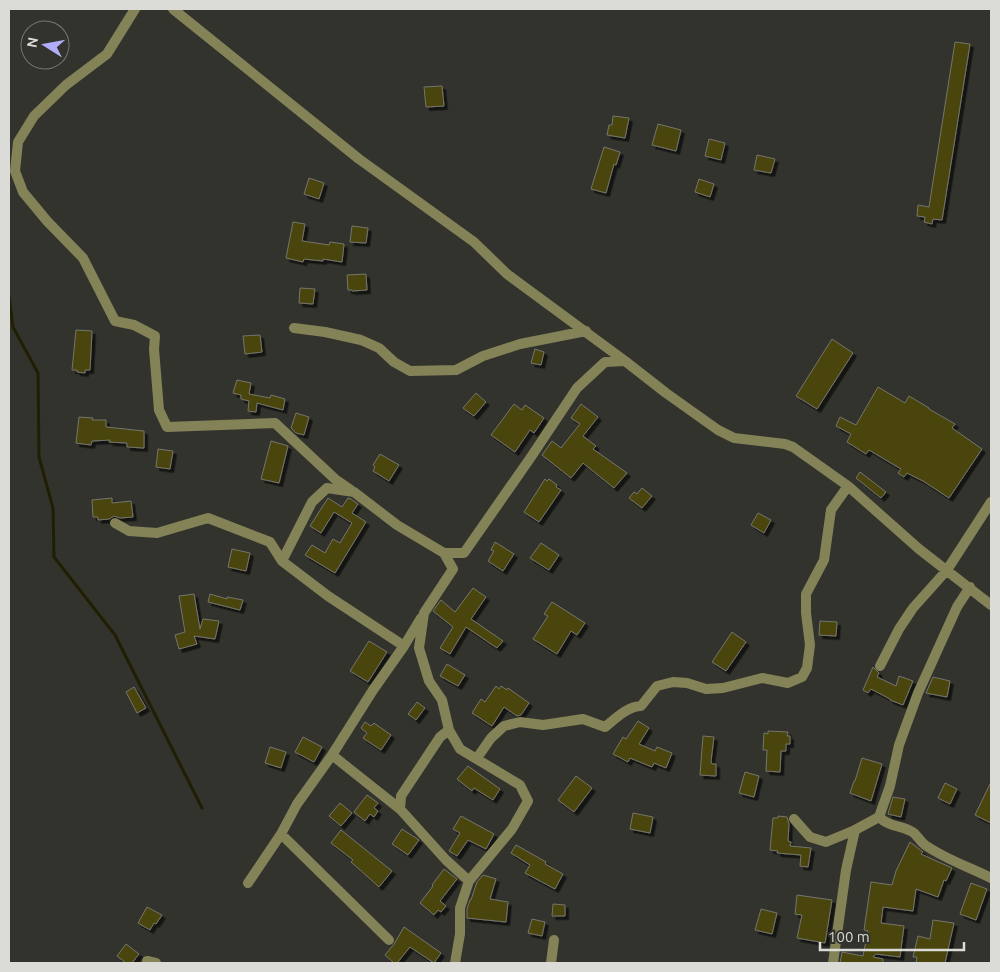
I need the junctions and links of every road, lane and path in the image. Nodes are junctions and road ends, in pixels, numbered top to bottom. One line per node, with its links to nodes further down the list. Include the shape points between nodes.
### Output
1 (135, 9): 7 (street, via 107,54 34,116 18,142 15,171 23,192 82,258 116,321 134,325 155,336 159,410 167,427 275,423 335,479)
2 (173, 9): 4 (street, via 359,159 474,242 507,274)
3 (294, 328): 4 (street, via 361,340 379,348 410,371 456,370 483,356 520,344)
4 (586, 332): 5 (street)
5 (625, 361): 6 (street, via 718,430 734,438 793,447); 10 (street, via 605,362 577,388 464,553)
6 (848, 486): 12 (street); 20 (street, via 831,510 824,560 806,594 810,644 807,668 802,677 788,683 762,678 706,689 673,682 657,686 641,706 605,727 583,719 542,725 520,722 504,726)
7 (354, 492): 10 (street, via 397,525); 11 (street, via 327,488 312,502)
8 (991, 502): 12 (street)
9 (115, 523): 11 (street, via 129,531 157,533 208,518 270,542)
10 (444, 553): 15 (street, via 452,569)
11 (282, 561): 16 (street)
12 (947, 570): 13 (street); 17 (street, via 913,608)
13 (970, 587): 14 (street); 22 (street, via 957,607 918,694 899,745)
14 (991, 605)
15 (424, 613): 16 (street); 18 (street, via 419,648 429,680 442,700)
16 (404, 646): 19 (street)
17 (880, 666)
18 (448, 730): 20 (street, via 460,749); 21 (street, via 401,796)
19 (332, 755): 21 (street); 25 (street, via 296,804)
20 (477, 758): 27 (street, via 520,785 528,802 512,829)
21 (400, 809): 27 (street)
22 (879, 817): 24 (street); 26 (street, via 885,823 906,829 923,844)
23 (794, 819): 24 (street, via 810,837 826,842)
24 (854, 830): 33 (street)
25 (281, 834): 28 (street); 29 (street)
26 (991, 878)
27 (469, 881): 31 (street, via 460,908)
28 (248, 883)
29 (389, 940)
30 (554, 940): 32 (street)
31 (455, 963)
32 (551, 963)
33 (833, 963)

